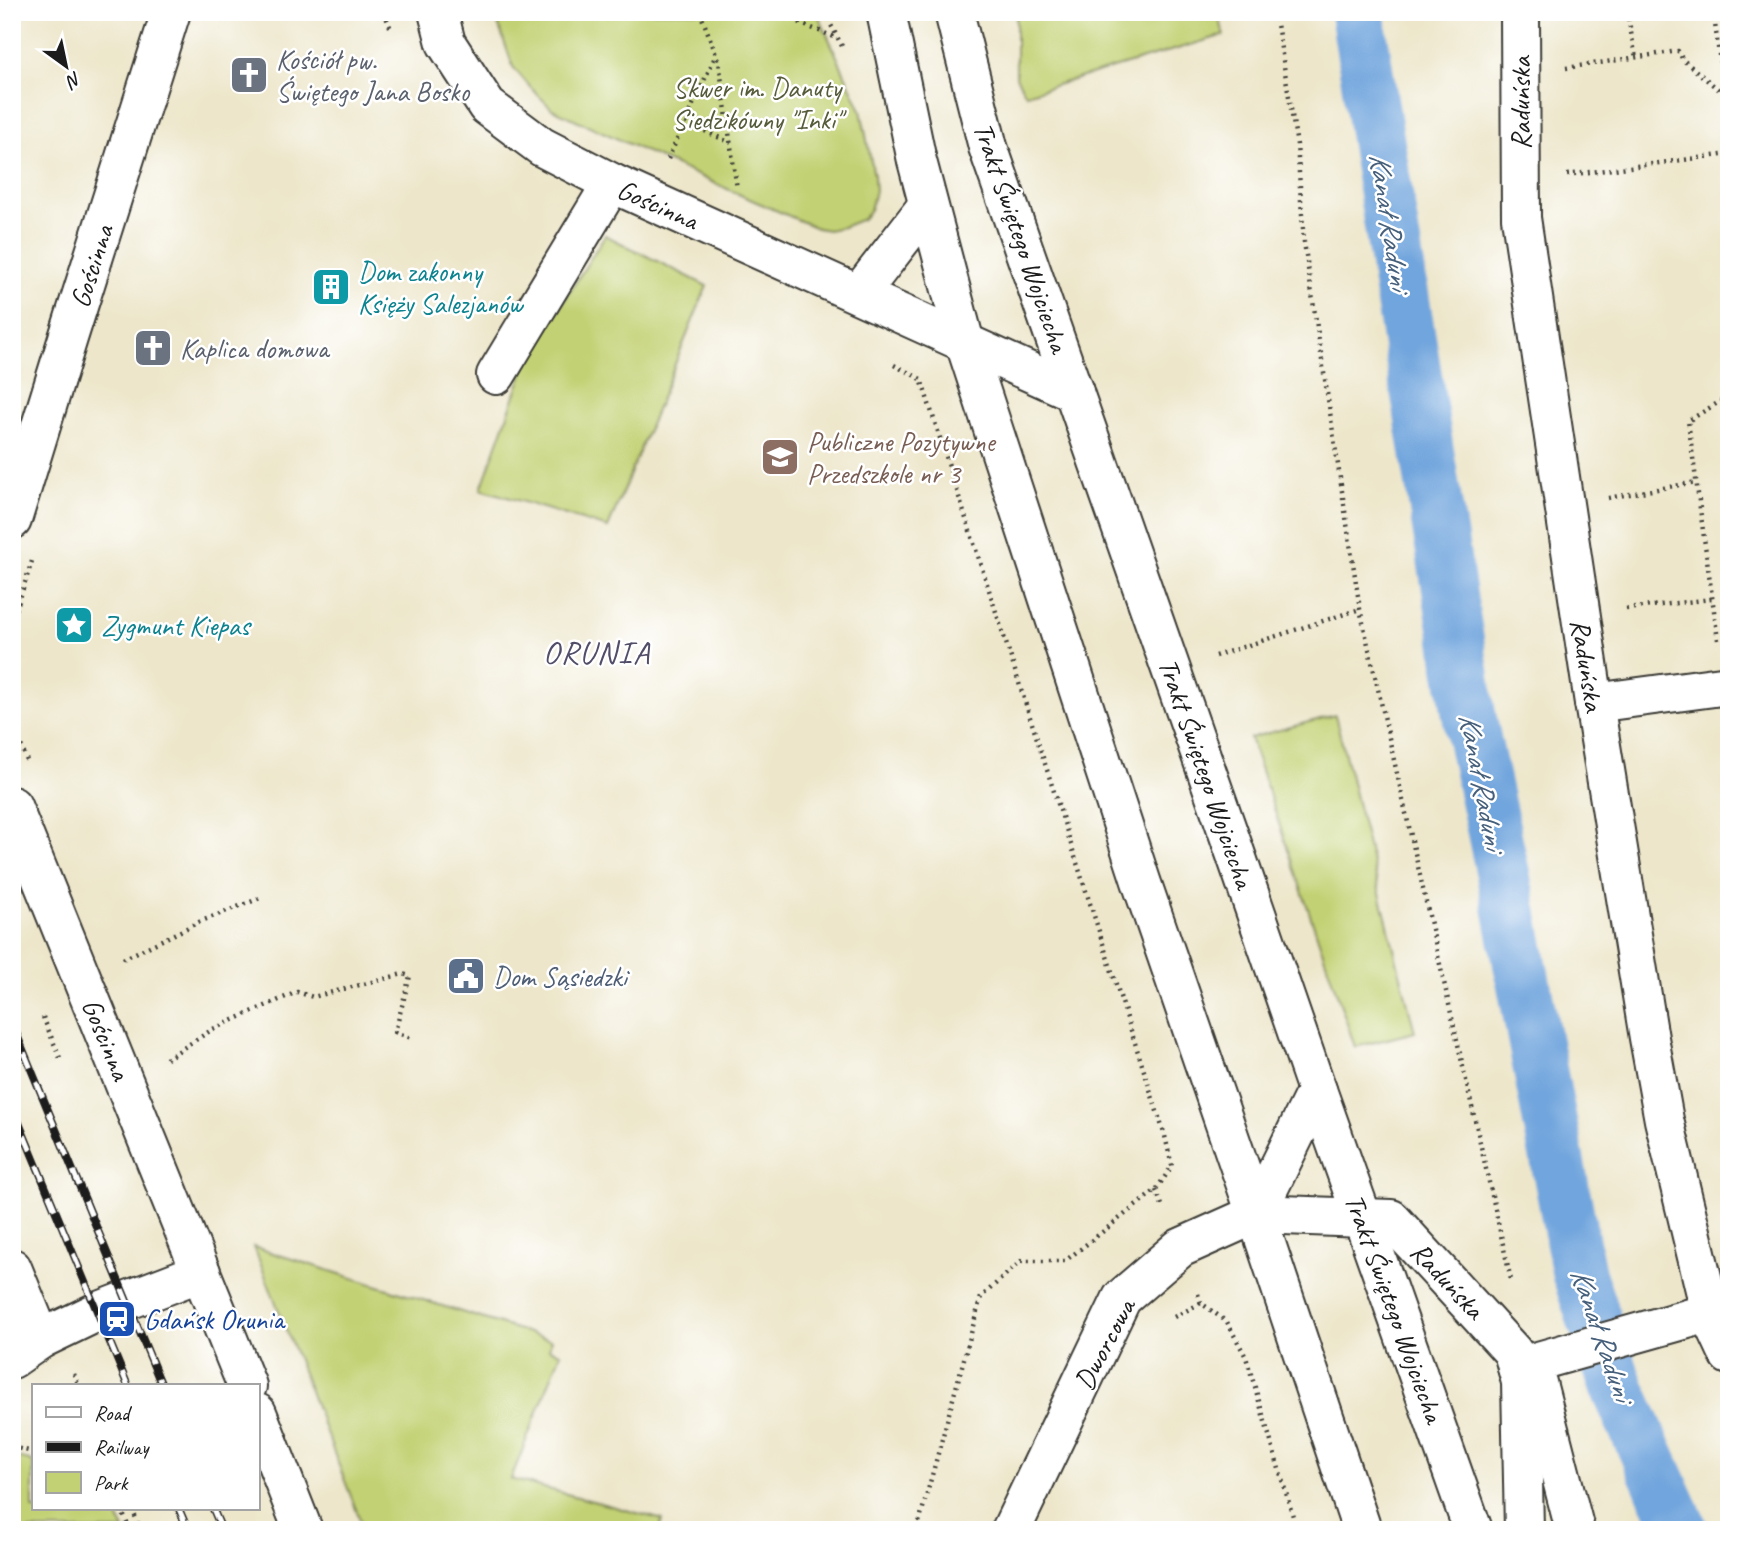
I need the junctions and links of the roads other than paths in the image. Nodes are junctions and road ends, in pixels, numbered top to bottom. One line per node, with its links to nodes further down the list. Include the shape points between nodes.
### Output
1 (171, 12): 12 (street, Gościnna)
2 (438, 12): 6 (street, Gościnna, via 446,43 487,106 542,148)
3 (887, 12): 7 (street)
4 (954, 12): 11 (street, Trakt Świętego Wojciecha, via 988,147)
5 (1520, 12): 14 (street, Raduńska, via 1521,218)
6 (611, 183): 8 (street, Gościnna); 10 (street)
7 (928, 205): 8 (street); 9 (street)
8 (859, 294): 9 (street, Gościnna)
9 (965, 343): 11 (street, Gościnna); 17 (street, via 1141,881)
10 (496, 375)
11 (1074, 392): 16 (street, Trakt Świętego Wojciecha)
12 (12, 520)
13 (1726, 685): 14 (street)
14 (1594, 703): 21 (street, Raduńska, via 1664,1120)
15 (12, 806): 20 (street, Gościnna)
16 (1317, 1090): 17 (street); 18 (street, Trakt Świętego Wojciecha)
17 (1256, 1214): 18 (street, Dworcowa); 28 (street, Dworcowa, via 1180,1248 1122,1298); 29 (street)
18 (1363, 1217): 24 (street, Raduńska, via 1391,1219 1513,1352); 30 (street, Trakt Świętego Wojciecha)
19 (12, 1268): 22 (street)
20 (201, 1272): 22 (street, via 97,1312); 25 (street)
21 (1712, 1311): 23 (street, Raduńska); 24 (street)
22 (27, 1349)
23 (1729, 1355)
24 (1534, 1362): 31 (street, Raduńska, via 1521,1382); 32 (street)
25 (246, 1384)
26 (259, 1418): 27 (street)
27 (303, 1530)
28 (1011, 1530)
29 (1362, 1530)
30 (1473, 1530)
31 (1524, 1530)
32 (1575, 1530)

